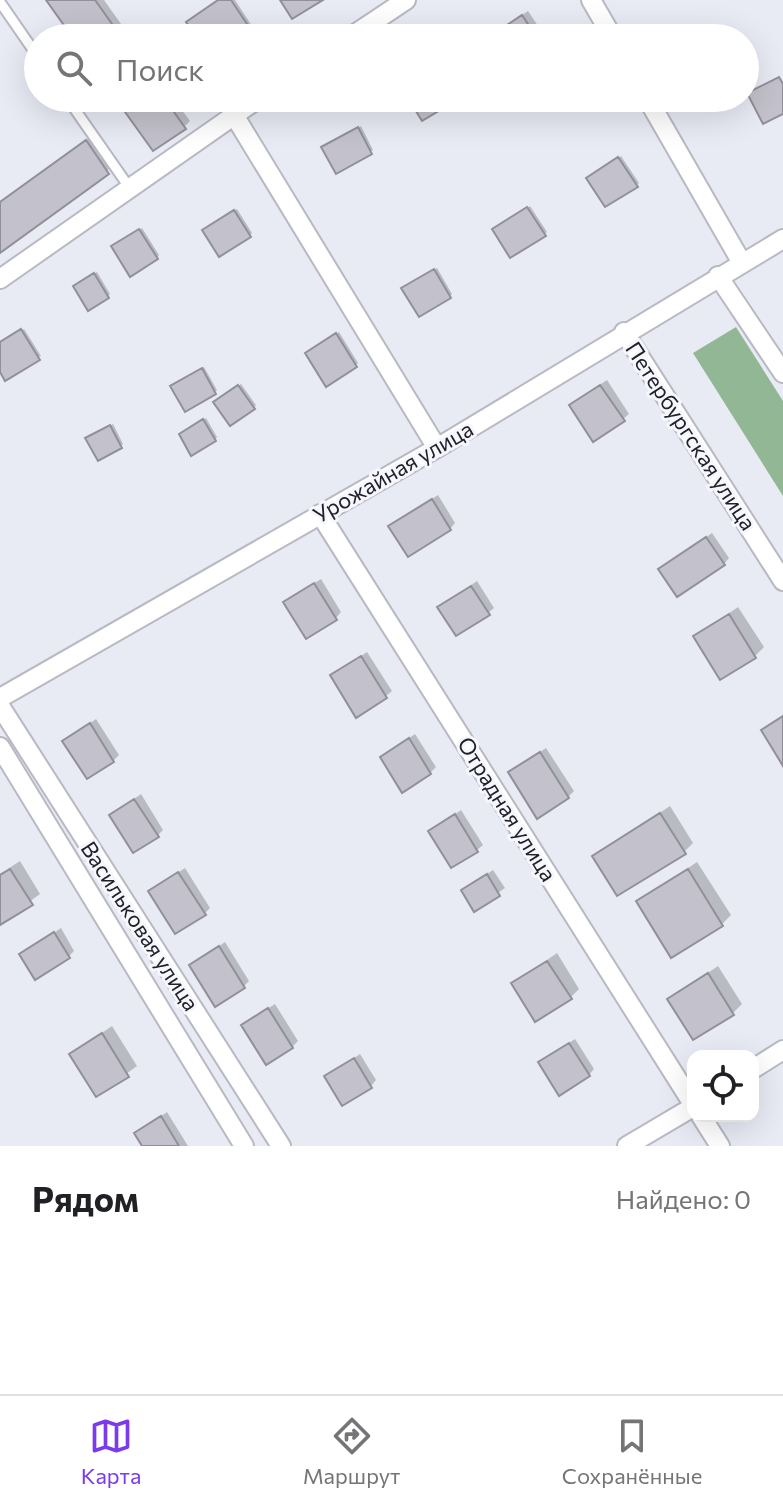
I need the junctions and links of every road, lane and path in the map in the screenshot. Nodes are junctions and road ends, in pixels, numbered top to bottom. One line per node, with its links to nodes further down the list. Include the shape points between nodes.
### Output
1 (406, 0): 4 (street)
2 (591, 0): 5 (street)
3 (0, 2): 6 (lane)
4 (370, 24)
5 (605, 24)
6 (24, 37)
7 (77, 112): 11 (lane)
8 (238, 112): 10 (street)
9 (655, 112): 13 (street)
10 (234, 115): 11 (street); 18 (street)
11 (129, 187): 15 (street)
12 (783, 239): 13 (street, Урожайная улица)
13 (742, 263): 14 (street, Урожайная улица)
14 (718, 276): 16 (street, Урожайная улица); 17 (street)
15 (0, 279)
16 (624, 332): 18 (street, Урожайная улица); 20 (street, Петербургская улица)
17 (783, 373)
18 (437, 448): 19 (street, Урожайная улица)
19 (320, 514): 21 (street, Урожайная улица); 26 (street, Отрадная улица)
20 (783, 581)
21 (0, 698)
22 (0, 706): 30 (street, Васильковая улица)
23 (0, 747): 29 (street, Васильковая улица)
24 (783, 1050): 25 (street)
25 (759, 1065)
26 (687, 1096)
27 (687, 1110): 31 (street)
28 (705, 1122): 32 (street)
29 (244, 1146)
30 (281, 1146)
31 (627, 1146)
32 (720, 1146)

